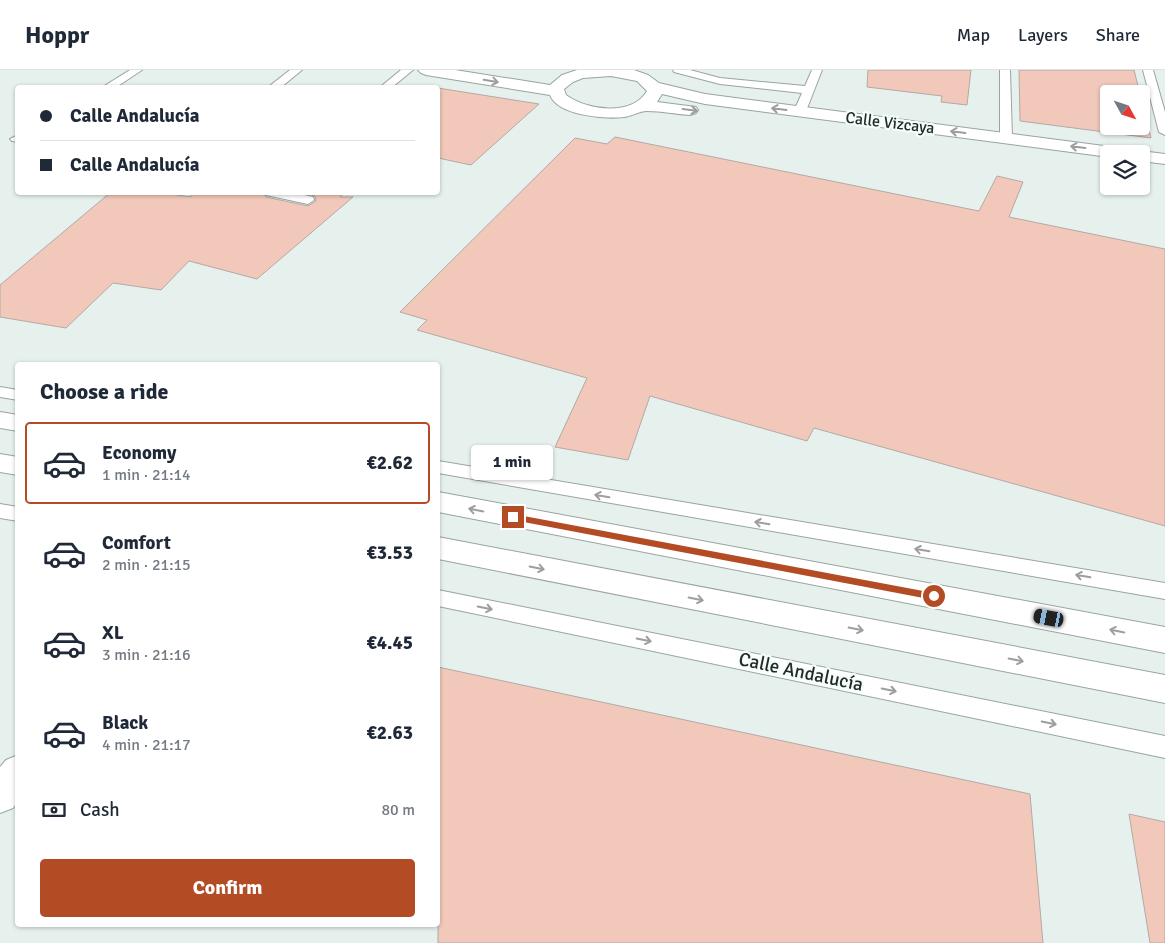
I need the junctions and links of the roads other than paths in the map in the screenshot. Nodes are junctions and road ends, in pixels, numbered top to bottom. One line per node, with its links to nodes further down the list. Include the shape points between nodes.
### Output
1 (137, 70): 11 (lane)
2 (297, 70): 12 (lane)
3 (408, 70): 13 (lane)
4 (426, 70): 16 (street, one-way to 16)
5 (514, 70): 10 (street, Calle Vizcaya)
6 (678, 70): 15 (lane, via 720,82)
7 (817, 70): 15 (lane)
8 (1005, 70): 20 (lane)
9 (1148, 70): 19 (lane)
10 (568, 77): 14 (street, Calle Vizcaya, via 589,72 620,72 642,78); 16 (street)
11 (111, 85)
12 (276, 85)
13 (388, 85)
14 (654, 87): 17 (street, via 654,97); 18 (street, Calle Vizcaya, one-way to 14, via 705,99)
15 (809, 90): 18 (lane)
16 (556, 91): 17 (street, Calle Vizcaya, via 561,101 583,110 615,112)
17 (642, 106): 20 (street, Calle Vizcaya, one-way to 20)
18 (800, 112): 20 (street, Calle Vizcaya, one-way to 18)
19 (1165, 132)
20 (1002, 144): 21 (street, Calle Vizcaya, one-way to 20); 24 (street, Calle Vizcaya)
21 (1100, 152)
22 (1150, 157): 23 (street)
23 (1165, 159)
24 (1100, 163)
25 (1150, 171): 26 (street)
26 (1165, 173)
27 (284, 195): 28 (lane)
28 (308, 200)
29 (0, 392): 30 (lane)
30 (15, 394)
31 (0, 420): 32 (street)
32 (15, 422)
33 (0, 463): 34 (street)
34 (15, 466)
35 (440, 467): 40 (lane, one-way to 35)
36 (440, 502): 42 (street, one-way to 36)
37 (0, 511): 38 (lane)
38 (15, 514)
39 (440, 548): 43 (street, one-way to 43)
40 (1165, 590)
41 (440, 598): 44 (lane, Calle Andalucía, one-way to 44)
42 (1165, 640)
43 (1165, 689)
44 (1165, 747)
45 (15, 776): 46 (street)
46 (0, 796)

